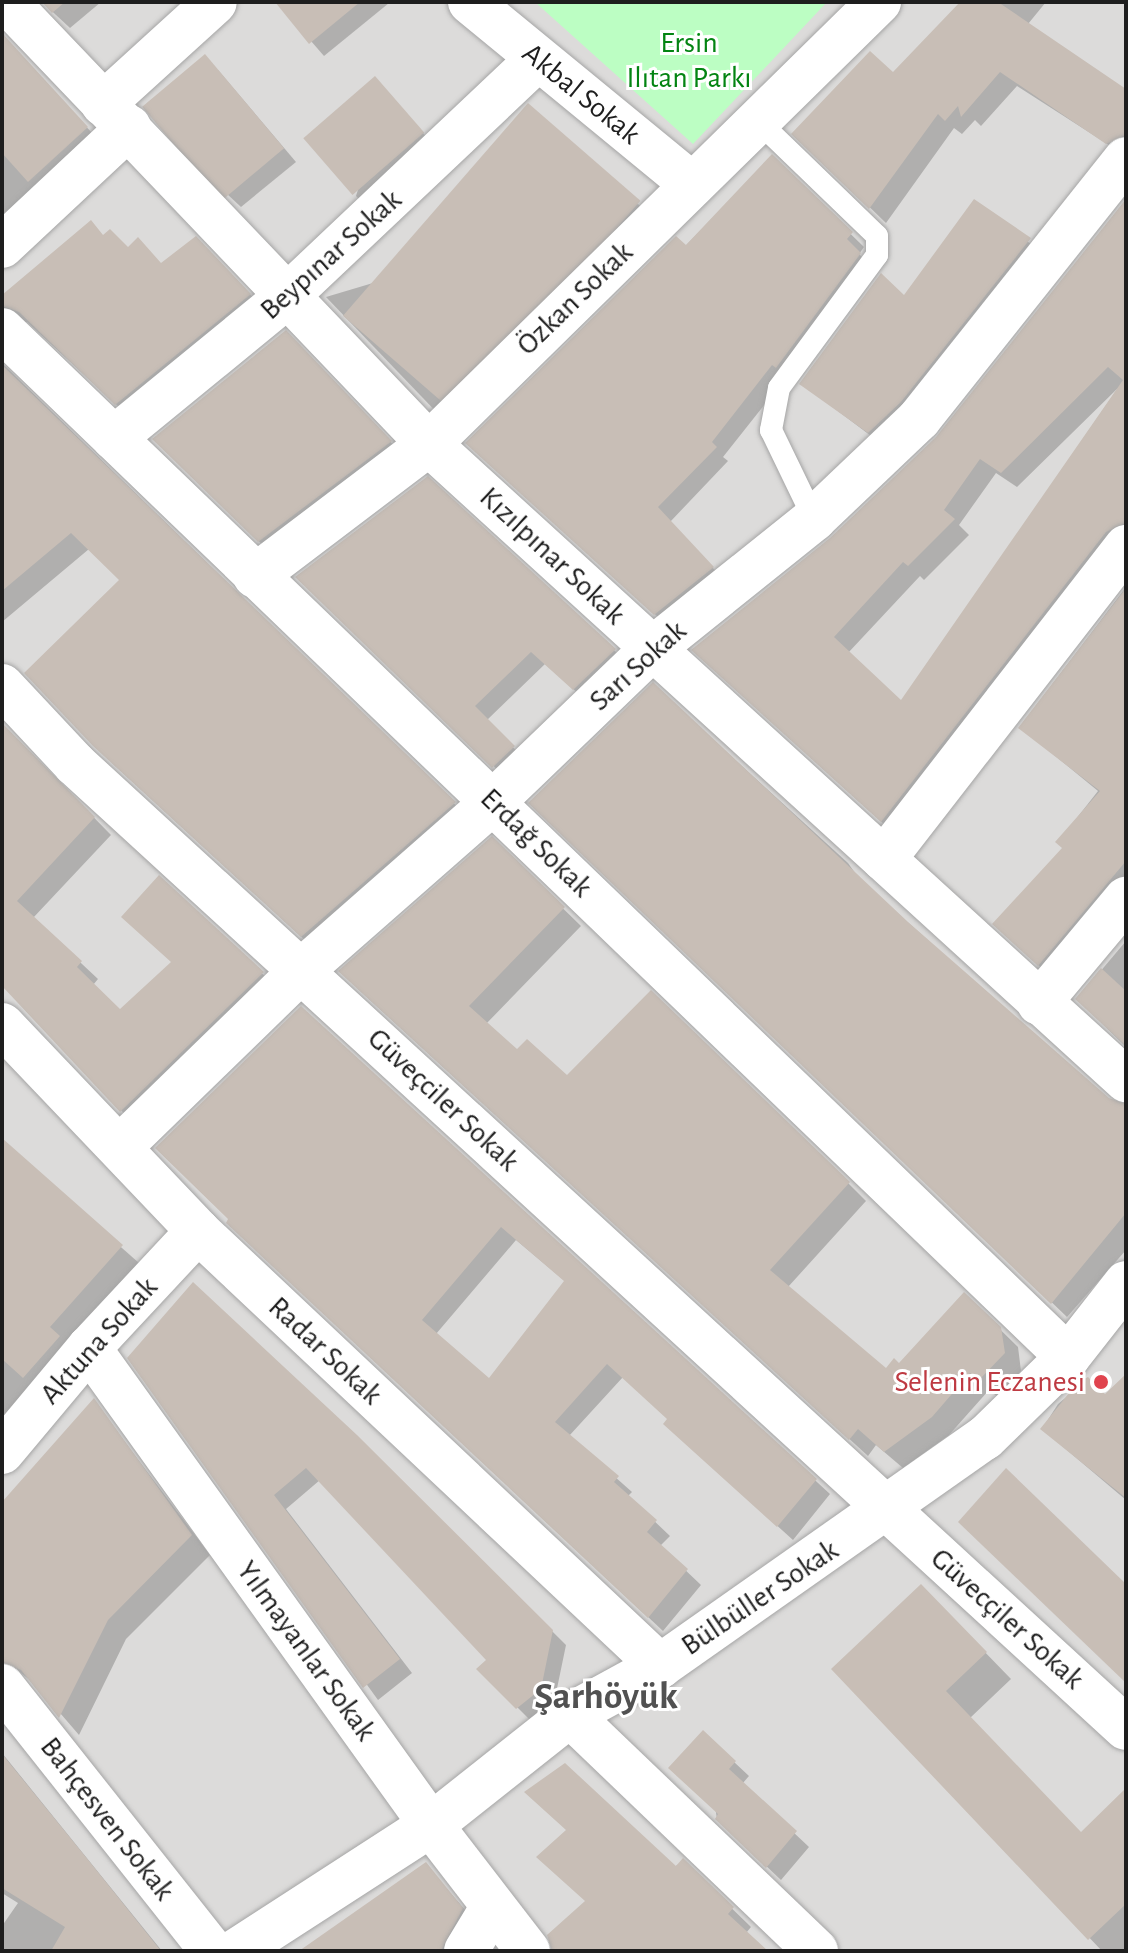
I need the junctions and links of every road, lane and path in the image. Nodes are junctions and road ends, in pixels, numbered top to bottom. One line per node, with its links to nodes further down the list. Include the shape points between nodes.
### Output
1 (7, 2): 6 (street, Kızılpınar Sokak)
2 (215, 2): 6 (street)
3 (470, 2): 5 (street, Akbal Sokak)
4 (879, 2): 7 (street, Özkan Sokak)
5 (537, 60): 9 (street, Akbal Sokak); 11 (street, Beypınar Sokak)
6 (116, 115): 10 (street); 11 (street, Kızılpınar Sokak)
7 (758, 121): 9 (street, Özkan Sokak); 15 (lane, via 877,236 877,255 779,388 771,430)
8 (1126, 159): 15 (street, Sarı Sokak, via 919,419)
9 (693, 185): 14 (street, Özkan Sokak)
10 (2, 246)
11 (285, 298): 13 (street, Beypınar Sokak); 14 (street, Kızılpınar Sokak)
12 (2, 330): 13 (street, Erdağ Sokak)
13 (114, 438): 17 (street, Erdağ Sokak)
14 (429, 444): 17 (street, Özkan Sokak); 18 (street, Kızılpınar Sokak)
15 (814, 519): 18 (street, Sarı Sokak)
16 (1126, 547): 21 (street)
17 (255, 576): 20 (street, Erdağ Sokak)
18 (652, 649): 20 (street, Sarı Sokak); 21 (street, Kızılpınar Sokak)
19 (2, 686): 23 (street, Güveçciler Sokak, via 75,764)
20 (493, 802): 23 (street, Sarı Sokak); 31 (street, Erdağ Sokak)
21 (884, 859): 24 (street, Kızılpınar Sokak)
22 (1126, 899): 24 (street)
23 (302, 970): 27 (street, Sarı Sokak); 33 (street, Güveçciler Sokak)
24 (1039, 1003): 26 (street, Kızılpınar Sokak)
25 (2, 1025): 27 (street, Radar Sokak)
26 (1126, 1080)
27 (121, 1146): 28 (street, Radar Sokak)
28 (198, 1231): 30 (street, Aktuna Sokak); 34 (street, Radar Sokak)
29 (1122, 1298): 31 (street, Bülbüller Sokak)
30 (89, 1348): 32 (street, Aktuna Sokak); 38 (street, Yılmayanlar Sokak)
31 (1068, 1357): 33 (street, Bülbüller Sokak, via 985,1438)
32 (2, 1452)
33 (888, 1511): 34 (street, Bülbüller Sokak); 37 (street, Güvecçiler Sokak)
34 (660, 1666): 36 (street, Bülbüller Sokak)
35 (2, 1686): 40 (street, Bahçesven Sokak)
36 (570, 1715): 38 (street, Bülbüller Sokak); 44 (street)
37 (1126, 1728)
38 (431, 1825): 39 (street, Yılmayanlar Sokak); 41 (street, Bülbüller Sokak)
39 (492, 1908): 42 (street); 43 (street, Yılmayanlar Sokak)
40 (212, 1951)
41 (236, 1951)
42 (466, 1951)
43 (528, 1951)
44 (816, 1951)

